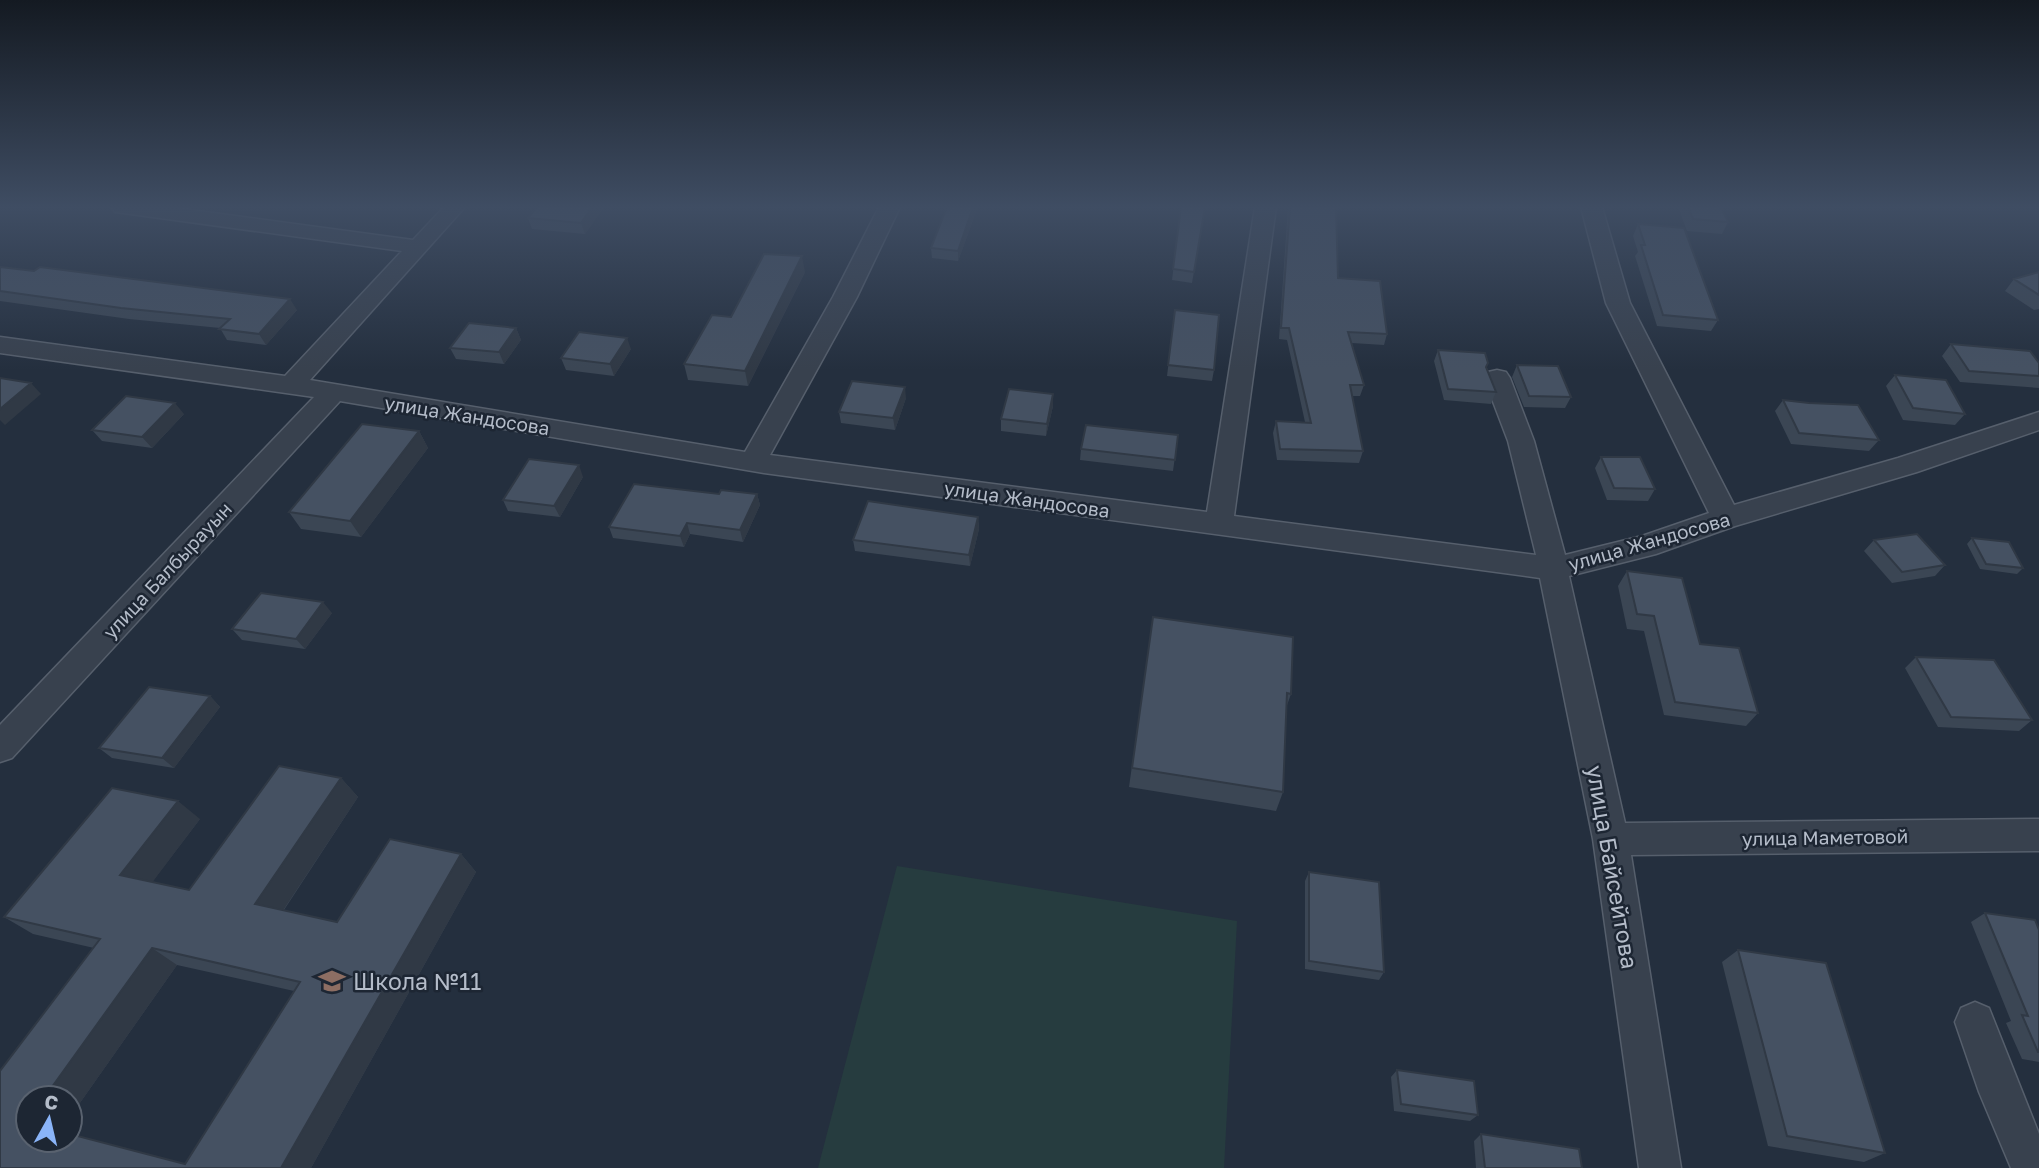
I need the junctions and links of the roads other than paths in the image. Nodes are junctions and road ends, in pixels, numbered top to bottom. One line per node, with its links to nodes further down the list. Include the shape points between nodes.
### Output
1 (406, 262): 7 (street)
2 (863, 262): 10 (street)
3 (1258, 262): 12 (street)
4 (1607, 262): 11 (street, via 1618,303)
5 (0, 345): 7 (street, улица Жандосова)
6 (1497, 378): 13 (street, улица Байсейтова, via 1521,441)
7 (291, 385): 8 (street, улица Жандосова)
8 (333, 393): 10 (street, улица Жандосова); 14 (street, улица Балбырауын)
9 (2039, 421): 11 (street, улица Жандосова)
10 (753, 462): 12 (street, улица Жандосова)
11 (1726, 518): 13 (street, улица Жандосова, via 1646,546)
12 (1219, 525): 13 (street, улица Жандосова)
13 (1554, 569): 16 (street, улица Байсейтова)
14 (0, 748)
15 (2039, 835): 16 (street, улица Маметовой)
16 (1611, 839): 18 (street, улица Байсейтова)
17 (1975, 1022): 19 (street)
18 (1660, 1168)
19 (2032, 1168)

